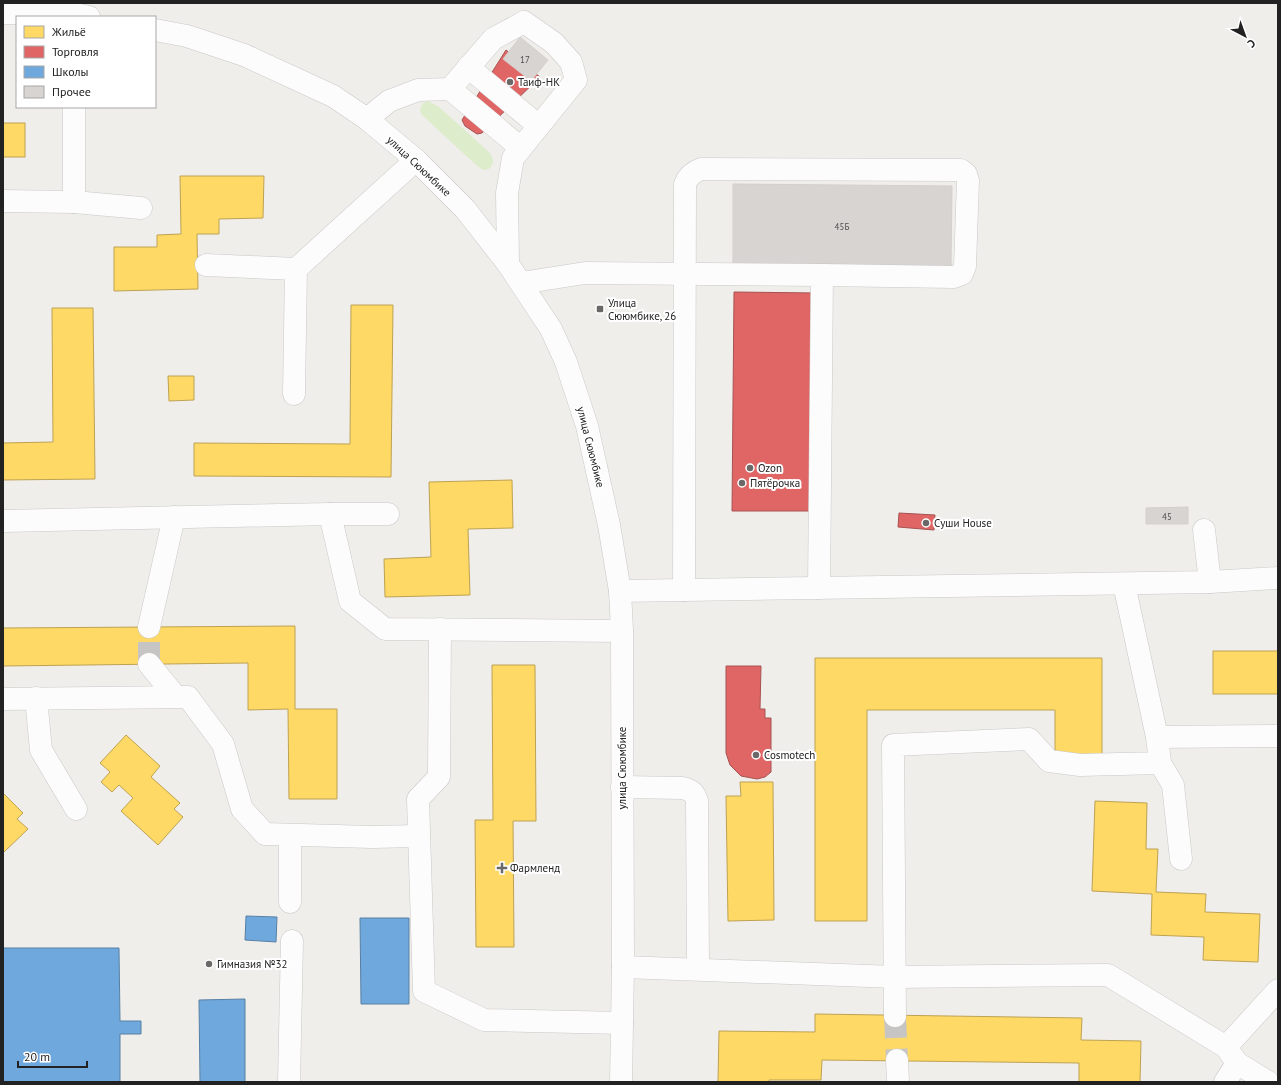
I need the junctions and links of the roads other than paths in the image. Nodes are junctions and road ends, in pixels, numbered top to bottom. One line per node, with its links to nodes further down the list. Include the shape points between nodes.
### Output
1 (3, 13): 2 (street)
2 (80, 16)
3 (156, 30): 7 (street, улица Сююмбике, via 187,36 244,55 333,96)
4 (468, 67): 5 (street); 8 (street); 8 (street, via 493,39 524,22 554,43 570,62 576,80)
5 (450, 89): 7 (street, via 418,90 389,101); 9 (street)
6 (74, 108): 12 (street)
7 (367, 119): 10 (street, улица Сююмбике)
8 (539, 126): 9 (street)
9 (517, 153): 14 (street, via 507,193)
10 (416, 160): 14 (street, улица Сююмбике, via 465,209); 16 (street)
11 (3, 201): 12 (street)
12 (74, 202): 13 (street)
13 (141, 208)
14 (508, 264): 19 (street, улица Сююмбике)
15 (206, 265): 16 (street)
16 (296, 269): 20 (street)
17 (684, 274): 18 (street); 18 (street, via 685,184 693,172 701,169 960,170 966,174 968,181 965,266 962,274 954,277); 19 (street, via 585,273); 30 (street)
18 (822, 275): 29 (street)
19 (521, 283): 31 (street, улица Сююмбике, via 554,336 566,362 588,426)
20 (294, 394)
21 (330, 514): 22 (street); 23 (street); 33 (street, via 350,601 385,628)
22 (388, 514)
23 (174, 516): 24 (street); 32 (street)
24 (3, 520)
25 (1204, 530): 27 (street)
26 (1278, 578): 27 (street)
27 (1210, 582): 28 (street)
28 (1124, 584): 29 (street); 40 (street)
29 (819, 588): 30 (street)
30 (684, 590): 31 (street)
31 (620, 591): 34 (street, улица Сююмбике)
32 (149, 627)
33 (440, 629): 34 (street); 45 (street, via 439,777 418,799)
34 (622, 631): 42 (street, улица Сююмбике)
35 (149, 664): 36 (street)
36 (176, 697): 37 (street); 44 (street, via 188,697 223,744 242,809 265,834)
37 (36, 698): 38 (street); 43 (street, via 40,750)
38 (3, 699)
39 (1278, 736): 40 (street)
40 (1157, 737): 41 (street)
41 (1160, 763): 46 (street, via 1173,785); 51 (street, via 1080,765 1049,761 1029,739 893,745)
42 (622, 787): 49 (street, улица Сююмбике); 50 (street, via 683,788 695,794)
43 (76, 810)
44 (290, 835): 45 (street); 47 (street)
45 (419, 836): 54 (street, via 424,991 484,1020)
46 (1181, 859)
47 (290, 902)
48 (292, 941): 57 (street)
49 (623, 967): 50 (street); 54 (street, улица Сююмбике)
50 (698, 970): 51 (street)
51 (895, 978): 53 (street); 55 (street, via 1108,975)
52 (1278, 990): 55 (street)
53 (895, 1016)
54 (622, 1023): 58 (street, улица Сююмбике)
55 (1232, 1055): 60 (street); 61 (street)
56 (897, 1060): 59 (street)
57 (289, 1082)
58 (621, 1082)
59 (898, 1082)
60 (1225, 1082)
61 (1268, 1082)

